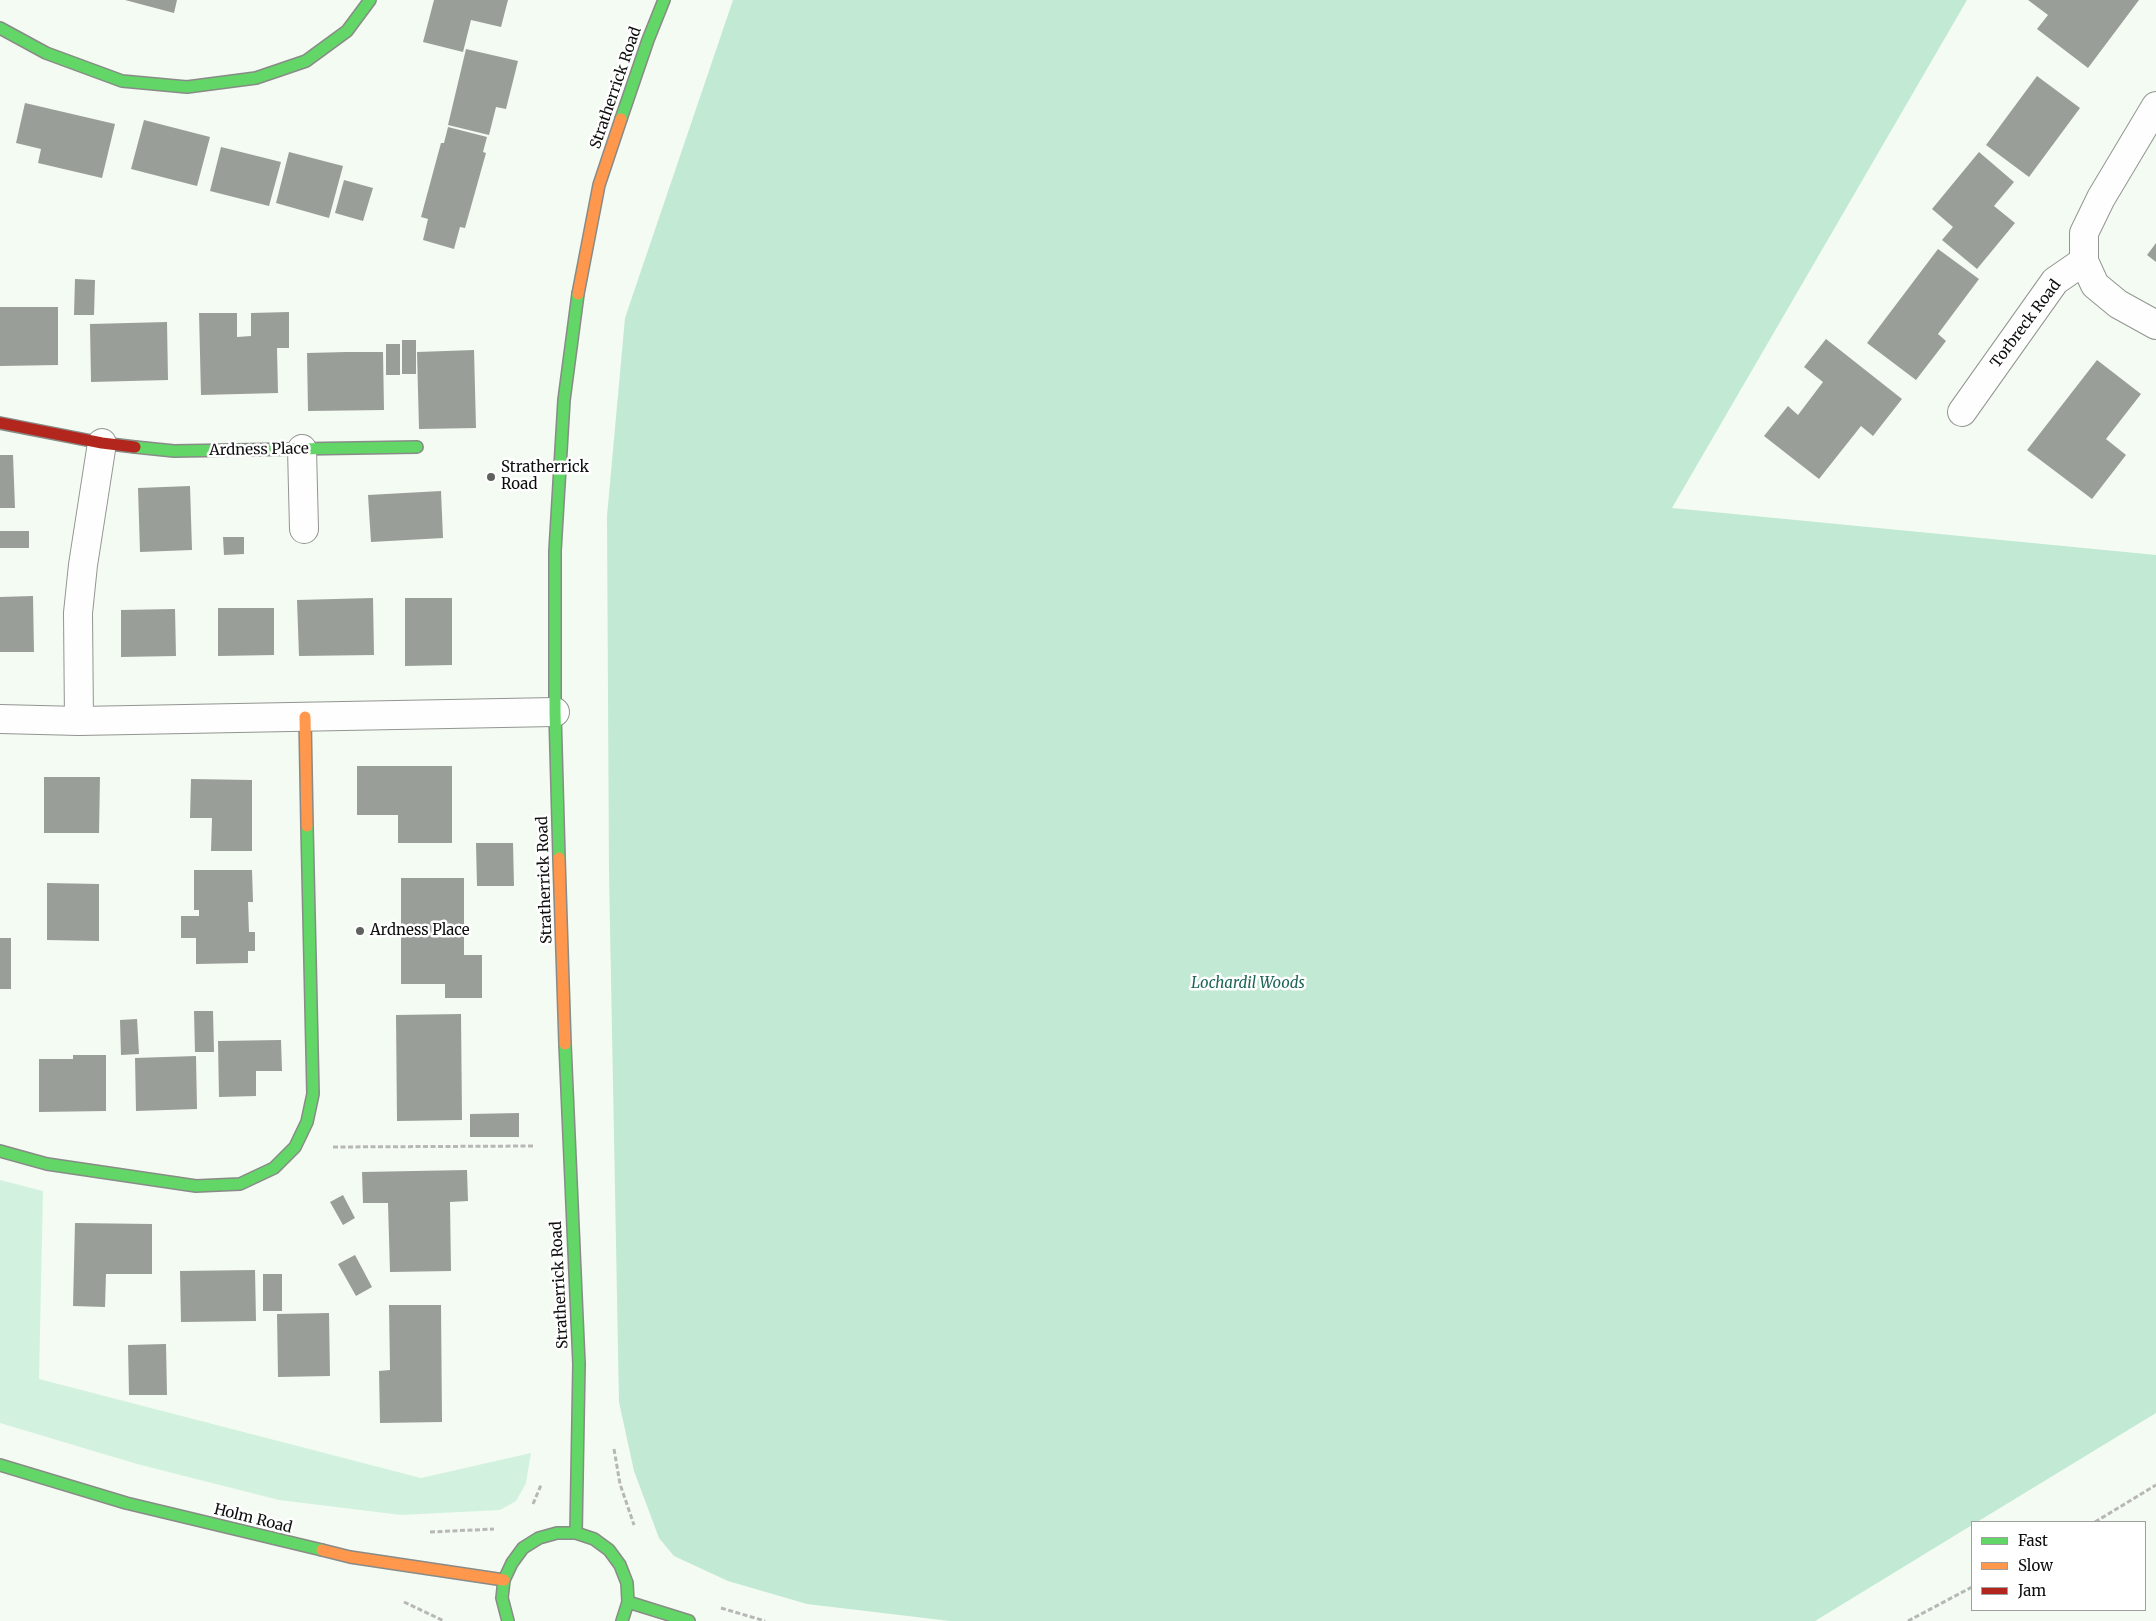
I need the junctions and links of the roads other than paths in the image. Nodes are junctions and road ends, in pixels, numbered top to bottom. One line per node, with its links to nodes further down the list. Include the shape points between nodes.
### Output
1 (370, 0): 3 (street, via 347,31 306,61 256,78 186,87 122,81 46,53)
2 (664, 0): 13 (street, Stratherrick Road, via 599,185 579,290 564,400 555,551)
3 (0, 28)
4 (2156, 106): 5 (street, via 2084,233)
5 (2084, 260): 6 (street, via 2095,285 2118,304); 7 (street, Torbreck Road, via 2055,281)
6 (2156, 325)
7 (1962, 412)
8 (0, 422): 9 (street, Ardness Place)
9 (102, 443): 11 (street, Ardness Place, via 174,451); 16 (street, via 78,613)
10 (417, 447): 11 (street, Ardness Place)
11 (302, 449): 12 (street)
12 (304, 529)
13 (555, 712): 14 (street); 19 (street, Stratherrick Road, via 568,1146 579,1364)
14 (306, 717): 16 (street); 17 (street, via 312,1094 307,1122 295,1147 274,1168 240,1184 196,1186 47,1164)
15 (0, 719): 16 (street)
16 (80, 721)
17 (0, 1152)
18 (0, 1465): 20 (street, Holm Road, via 126,1503 350,1557)
19 (576, 1533): 20 (street, via 557,1533 539,1538 524,1548); 21 (street, via 594,1539 609,1550 627,1583)
20 (504, 1580): 22 (street, via 502,1598)
21 (628, 1602): 23 (street); 24 (street)
22 (508, 1621)
23 (622, 1621)
24 (690, 1621)

